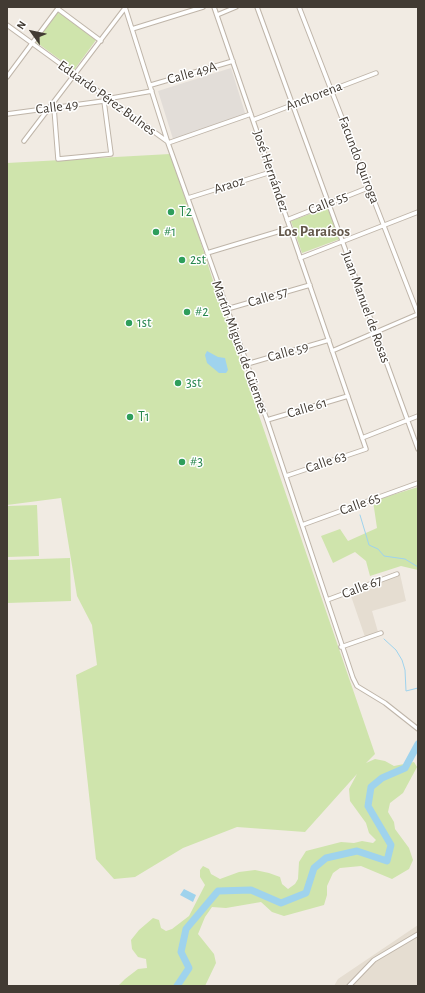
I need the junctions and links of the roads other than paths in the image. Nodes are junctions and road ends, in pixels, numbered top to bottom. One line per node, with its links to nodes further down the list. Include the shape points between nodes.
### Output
1 (203, 7): 10 (street)
2 (214, 7): 8 (street, José Hernández)
3 (236, 7): 8 (street)
4 (257, 7): 21 (street, Juan Manuel de Rosas)
5 (299, 7): 18 (street, Facundo Quiroga)
6 (59, 8): 11 (street); 12 (street)
7 (125, 8): 10 (street, Martín Miguel de Güemes); 11 (street)
8 (217, 15): 13 (street, José Hernández)
9 (7, 25): 12 (street, Eduardo Pérez Bulnes)
10 (132, 29): 17 (street, Martín Miguel de Güemes)
11 (101, 41): 15 (street)
12 (32, 44): 15 (street, Eduardo Pérez Bulnes); 16 (street)
13 (233, 61): 17 (street, Calle 49A); 25 (street, José Hernández)
14 (376, 73): 18 (street, Anchorena)
15 (75, 75): 20 (street, Eduardo Pérez Bulnes); 22 (street)
16 (7, 77)
17 (150, 85): 19 (street, Martín Miguel de Güemes)
18 (331, 89): 21 (street, Anchorena); 30 (street, Facundo Quiroga)
19 (152, 91): 20 (street, Calle 49); 28 (street, Martín Miguel de Güemes)
20 (105, 100): 23 (street, Calle 49); 23 (street, via 111,154 58,159); 28 (street, Eduardo Pérez Bulnes)
21 (292, 104): 26 (street, Anchorena); 32 (street, Juan Manuel de Rosas)
22 (47, 108): 23 (street, Calle 49); 24 (street, Calle 49); 27 (street)
23 (54, 108)
24 (7, 114)
25 (251, 114): 26 (street, José Hernández); 28 (street)
26 (253, 120): 29 (street, José Hernández)
27 (24, 141)
28 (168, 142): 31 (street, Martín Miguel de Güemes)
29 (271, 172): 31 (street, Araoz); 34 (street, José Hernández)
30 (370, 187): 32 (street, Calle 55); 35 (street, Facundo Quiroga)
31 (188, 198): 38 (street, Martín Miguel de Güemes)
32 (328, 203): 34 (street, Calle 55); 37 (street, Juan Manuel de Rosas)
33 (418, 212): 35 (street)
34 (287, 220): 36 (street, José Hernández)
35 (383, 226): 37 (street); 42 (street, Facundo Quiroga)
36 (290, 228): 38 (street); 39 (street, José Hernández)
37 (342, 241): 39 (street); 43 (street, Juan Manuel de Rosas)
38 (207, 253): 41 (street, Martín Miguel de Güemes)
39 (300, 258): 40 (street, José Hernández)
40 (310, 285): 41 (street, Calle 57); 44 (street, José Hernández)
41 (227, 309): 46 (street, Martín Miguel de Güemes)
42 (418, 314): 43 (street)
43 (376, 333): 45 (street); 50 (street, Juan Manuel de Rosas)
44 (329, 340): 45 (street, José Hernández); 46 (street, Calle 59)
45 (332, 351): 47 (street, José Hernández)
46 (247, 364): 49 (street, Martín Miguel de Güemes)
47 (348, 396): 49 (street, Calle 61); 51 (street, José Hernández)
48 (418, 416): 50 (street)
49 (266, 420): 54 (street, Martín Miguel de Güemes)
50 (407, 420): 51 (street); 53 (street, Juan Manuel de Rosas)
51 (362, 438): 52 (street, José Hernández)
52 (366, 449): 54 (street, Calle 63)
53 (418, 449)
54 (286, 476): 56 (street, Martín Miguel de Güemes)
55 (418, 484): 56 (street, Calle 65)
56 (302, 525): 58 (street, Martín Miguel de Güemes)
57 (397, 574): 58 (street, Calle 67)
58 (327, 600): 60 (street, Martín Miguel de Güemes)
59 (381, 633): 60 (street)
60 (341, 647): 61 (street, Martín Miguel de Güemes, via 357,686 385,703)
61 (418, 729)
62 (418, 934): 63 (street, via 374,960)
63 (349, 986)

